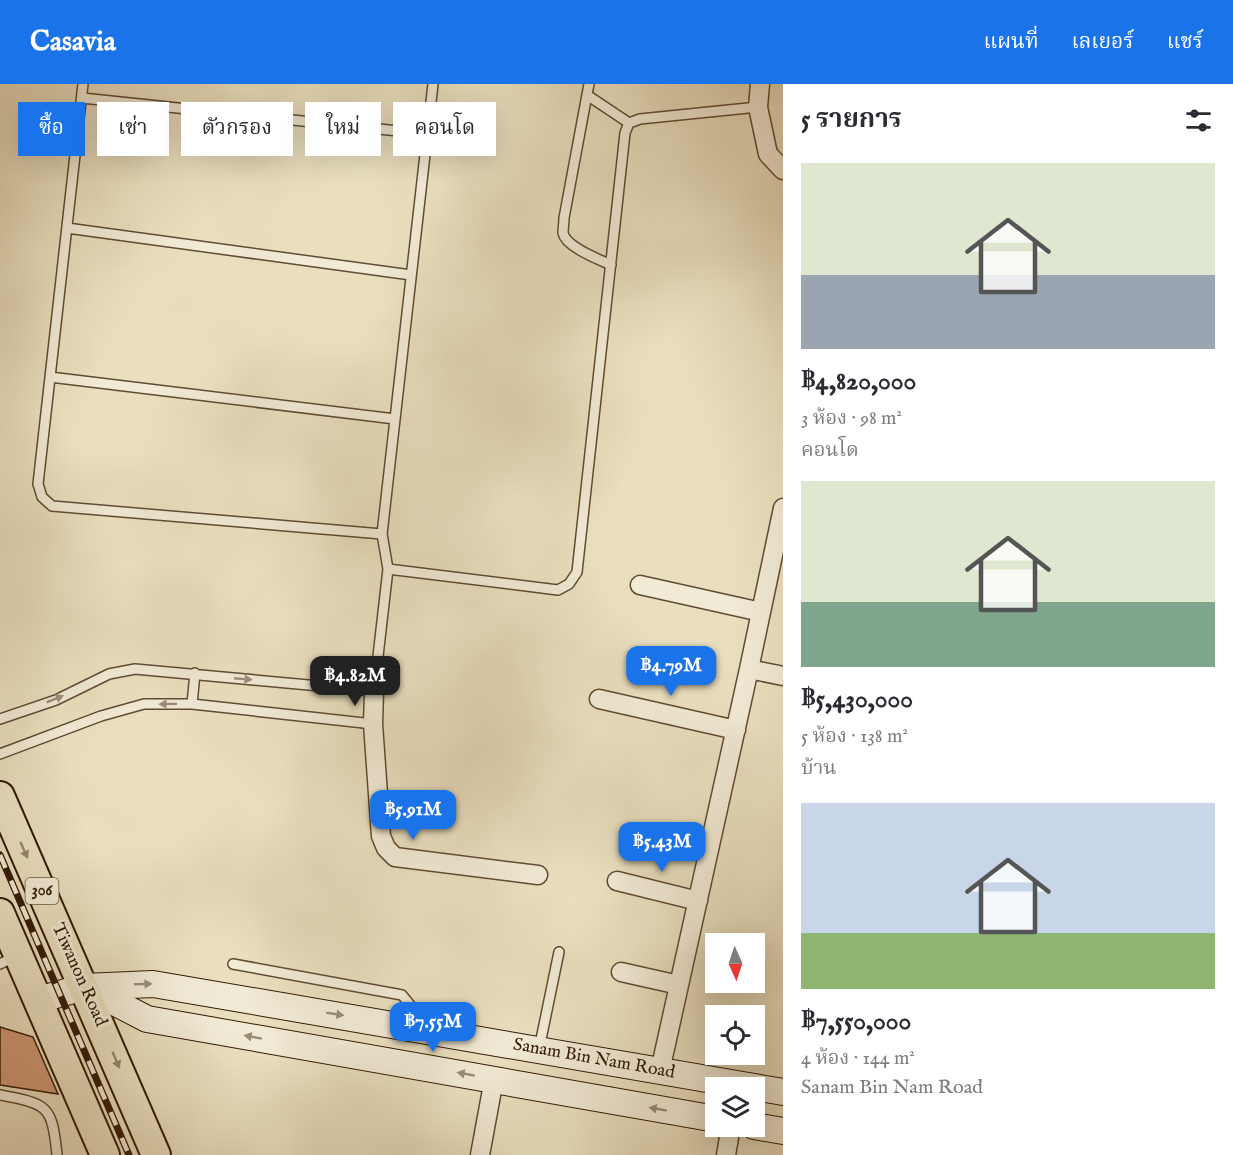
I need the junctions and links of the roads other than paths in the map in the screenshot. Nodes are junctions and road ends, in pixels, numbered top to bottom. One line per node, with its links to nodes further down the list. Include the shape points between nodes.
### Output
1 (83, 84): 6 (lane)
2 (433, 84): 7 (lane)
3 (589, 84): 5 (lane)
4 (760, 84): 8 (street)
5 (587, 95): 9 (lane); 14 (lane, via 563,233 574,246)
6 (82, 98): 10 (lane); 13 (lane)
7 (431, 102)
8 (758, 108): 9 (lane); 12 (street, via 768,154)
9 (629, 123): 14 (lane)
10 (393, 130)
11 (425, 156): 15 (lane)
12 (783, 170)
13 (67, 228): 15 (lane); 16 (lane)
14 (610, 265): 20 (lane, via 577,572 570,584 558,590)
15 (411, 275): 17 (lane)
16 (50, 377): 17 (lane); 19 (lane, via 38,484 42,497 52,506)
17 (395, 419): 19 (lane)
18 (783, 509): 22 (street)
19 (382, 534): 20 (lane)
20 (388, 569): 26 (lane)
21 (640, 585): 22 (street)
22 (761, 612): 23 (street)
23 (750, 669): 25 (street); 31 (street)
24 (195, 673): 26 (lane, one-way to 26); 28 (lane); 29 (lane, one-way to 24, via 109,674 135,669)
25 (783, 676)
26 (374, 691): 30 (street)
27 (599, 699): 31 (street)
28 (192, 704): 30 (lane); 32 (lane, one-way to 32, via 144,704)
29 (0, 719)
30 (373, 724): 34 (street, via 381,836 395,857)
31 (736, 730): 36 (street)
32 (0, 754)
33 (0, 796): 43 (main road, Tiwanon Road / 306, one-way to 43)
34 (538, 875)
35 (617, 881): 36 (street)
36 (698, 901): 42 (street)
37 (0, 913): 39 (main road)
38 (560, 951): 46 (lane)
39 (9, 959): 44 (main road)
40 (233, 964): 45 (lane, via 402,995 411,1006)
41 (621, 972): 42 (street)
42 (679, 985): 47 (street)
43 (84, 987): 44 (main road, Sanam Bin Nam Road); 45 (main road, Sanam Bin Nam Road, one-way to 45, via 153,984); 48 (main road, Sanam Bin Nam Road, one-way to 43, via 147,1019); 57 (main road, Tiwanon Road / 306, one-way to 57)
44 (38, 1000): 56 (main road)
45 (410, 1026): 46 (main road, Sanam Bin Nam Road)
46 (539, 1049): 47 (main road, Sanam Bin Nam Road)
47 (660, 1071): 49 (main road, Sanam Bin Nam Road)
48 (494, 1079): 51 (main road, Sanam Bin Nam Road, one-way to 48); 58 (street)
49 (783, 1092)
50 (0, 1095): 55 (lane, via 38,1103 48,1111)
51 (705, 1117)
52 (765, 1128): 53 (main road)
53 (783, 1131)
54 (728, 1137): 59 (street)
55 (57, 1155)
56 (105, 1155)
57 (156, 1155)
58 (480, 1155)
59 (726, 1155)

